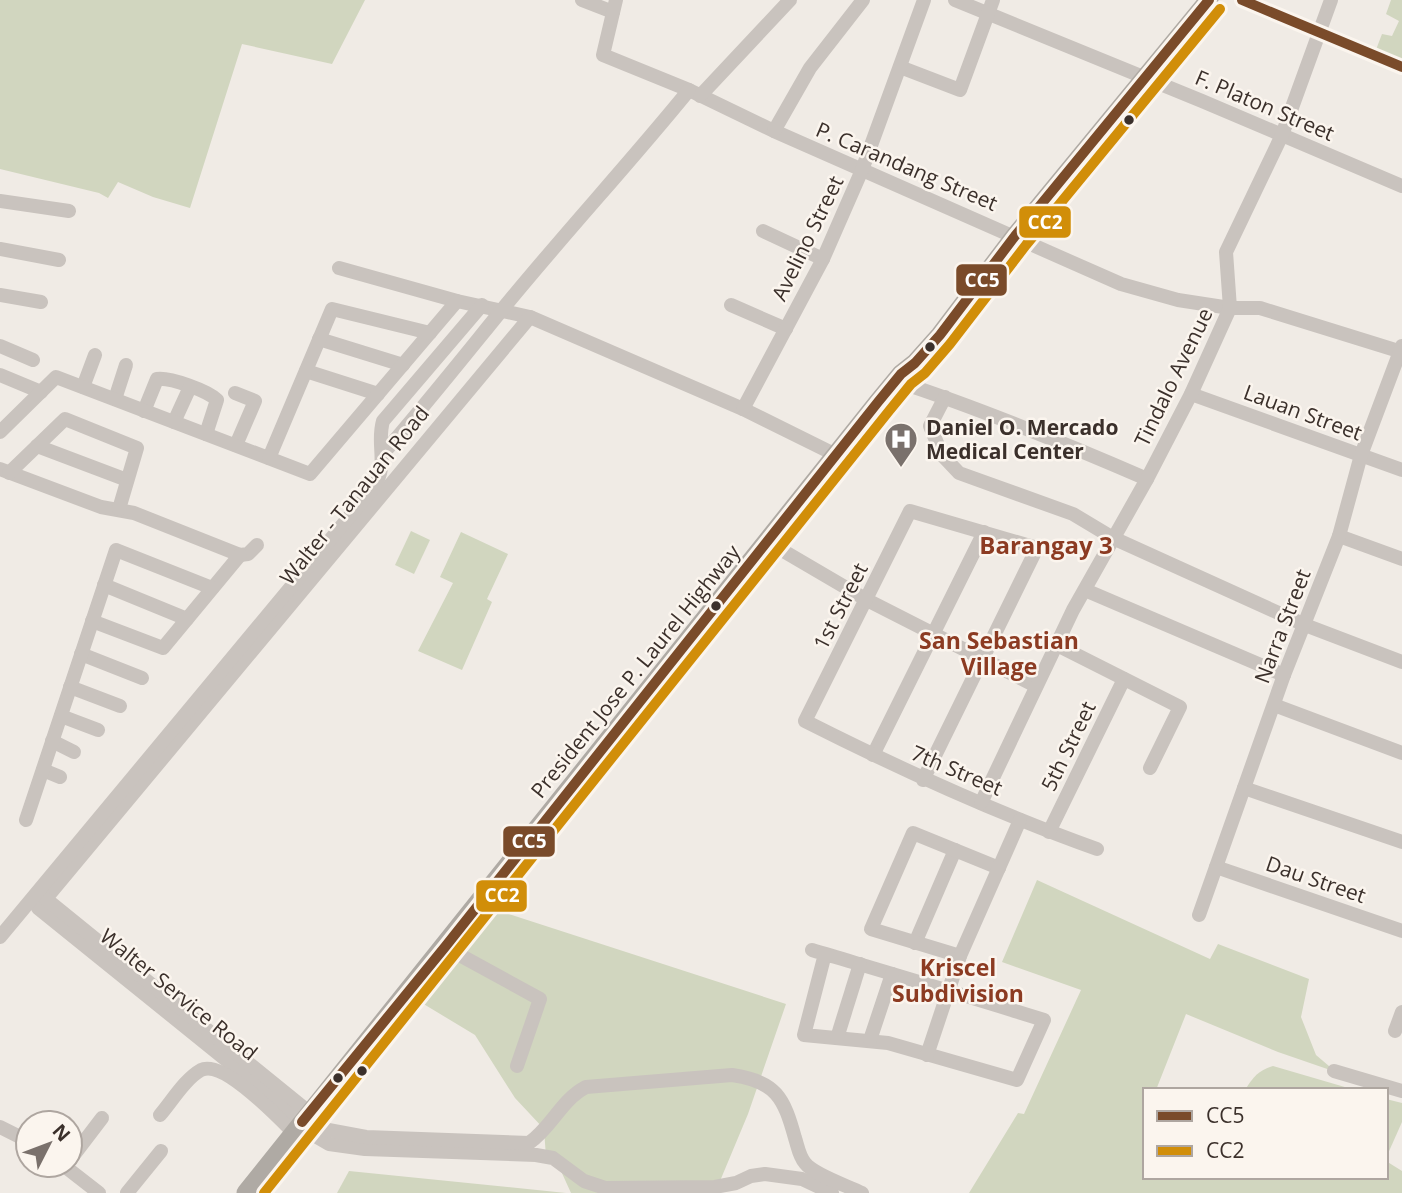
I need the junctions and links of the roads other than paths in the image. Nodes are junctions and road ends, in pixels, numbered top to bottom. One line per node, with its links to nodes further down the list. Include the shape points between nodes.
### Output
1 (582, 0): 10 (street)
2 (790, 0): 16 (street)
3 (863, 0): 17 (street, via 810,68)
4 (923, 0): 13 (street, Avelino Street)
5 (955, 0): 11 (street, F. Platon Street)
6 (1199, 0): 15 (highway, President Jose P. Laurel Highway)
7 (1209, 0): 15 (highway, President Jose P. Laurel Highway)
8 (1242, 0): 12 (street)
9 (1331, 0): 12 (street)
10 (615, 6): 16 (street, P. Carandang Street, via 603,55)
11 (990, 6): 13 (street, via 960,90); 15 (street, F. Platon Street)
12 (1320, 33): 14 (street); 18 (street)
13 (900, 66): 19 (street, Avelino Street)
14 (1402, 67)
15 (1142, 76): 18 (street, F. Platon Street); 24 (highway, President Jose P. Laurel Highway)
16 (694, 93): 17 (street, P. Carandang Street); 35 (street)
17 (774, 131): 19 (street, P. Carandang Street)
18 (1282, 135): 20 (street, F. Platon Street); 34 (street, via 1226,252)
19 (862, 170): 24 (street, P. Carandang Street); 26 (street, Avelino Street)
20 (1402, 186)
21 (0, 201): 22 (street)
22 (69, 211)
23 (764, 231): 26 (street)
24 (1012, 234): 34 (street, P. Carandang Street, via 1121,284); 48 (highway, President Jose P. Laurel Highway, via 940,335)
25 (0, 249): 27 (street)
26 (823, 259): 37 (street, Avelino Street)
27 (59, 260)
28 (339, 268): 30 (street)
29 (0, 295): 31 (street)
30 (457, 301): 32 (street); 38 (street)
31 (41, 302)
32 (482, 305): 35 (street); 65 (street, via 383,421)
33 (731, 305): 37 (street)
34 (1230, 308): 41 (street, P. Carandang Street, via 1260,308); 54 (street, Tindalo Avenue)
35 (502, 310): 36 (street); 65 (street)
36 (530, 317): 57 (street); 121 (street, Walter - Tanauan Road)
37 (786, 329): 57 (street, Avelino Street)
38 (430, 333): 39 (street, via 332,309); 45 (street)
39 (319, 339): 45 (street); 46 (street)
40 (0, 346): 43 (street)
41 (1401, 350): 67 (street, Narra Street)
42 (95, 355): 49 (street)
43 (33, 360)
44 (127, 365): 56 (street)
45 (402, 365): 53 (street)
46 (306, 372): 53 (street); 68 (street)
47 (0, 375): 51 (street)
48 (898, 378): 55 (street); 66 (highway, President Jose P. Laurel Highway)
49 (83, 387): 51 (street, via 56,377); 56 (street)
50 (190, 387): 58 (street, via 157,379); 60 (street); 62 (street, via 217,400)
51 (41, 392): 59 (street)
52 (236, 393): 64 (street, via 255,401)
53 (378, 394): 68 (street, via 310,474)
54 (1191, 394): 67 (street, Lauan Street); 71 (street, Tindalo Avenue)
55 (945, 397): 71 (street); 76 (street, via 930,426 942,455 959,473 1073,514)
56 (115, 399): 58 (street)
57 (743, 410): 66 (street)
58 (144, 411): 60 (street)
59 (7, 415): 61 (street)
60 (174, 422): 62 (street)
61 (0, 432)
62 (206, 434): 64 (street)
63 (37, 446): 70 (street); 72 (street); 72 (street, via 65,419 137,448)
64 (236, 446): 68 (street)
65 (382, 455): 124 (street, via 381,476 374,487)
66 (836, 455): 77 (highway, President Jose P. Laurel Highway)
67 (1361, 456): 69 (street, Lauan Street); 75 (street, Narra Street)
68 (270, 458)
69 (1402, 470)
70 (5, 471): 73 (street, via 101,508)
71 (1147, 478): 76 (street, Tindalo Avenue)
72 (127, 480): 73 (street)
73 (118, 509): 79 (street)
74 (984, 532): 84 (street, 1st Street, via 911,511); 88 (street); 91 (street, via 1037,548)
75 (1339, 536): 80 (street); 87 (street, Narra Street)
76 (1113, 538): 83 (street, Tindalo Avenue); 87 (street)
77 (768, 542): 84 (street); 126 (highway, President Jose P. Laurel Highway)
78 (257, 545): 79 (street)
79 (240, 555): 82 (street)
80 (1402, 559)
81 (104, 585): 82 (street, via 116,550); 85 (street); 86 (street)
82 (212, 589): 85 (street)
83 (1085, 590): 89 (street, Tindalo Avenue); 93 (street)
84 (867, 600): 88 (street); 101 (street, 1st Street)
85 (187, 619): 86 (street, via 163,648)
86 (92, 621): 90 (street)
87 (1305, 625): 92 (street); 93 (street, Narra Street)
88 (935, 634): 91 (street); 106 (street)
89 (1057, 645): 95 (street); 96 (street, Tindalo Avenue)
90 (81, 654): 94 (street); 97 (street)
91 (983, 659): 96 (street); 110 (street)
92 (1402, 662)
93 (1284, 675): 98 (street, Narra Street)
94 (142, 678)
95 (1124, 679): 107 (street, via 1180,707); 115 (street, 5th Street)
96 (1036, 686): 112 (street, Tindalo Avenue)
97 (70, 687): 99 (street); 100 (street)
98 (1274, 705): 105 (street); 111 (street, Narra Street)
99 (120, 706)
100 (61, 716): 102 (street); 103 (street)
101 (805, 721): 106 (street, 7th Street)
102 (98, 730)
103 (52, 741): 104 (street); 108 (street)
104 (74, 752)
105 (1402, 753)
106 (873, 755): 110 (street, 7th Street)
107 (1150, 768)
108 (43, 770): 109 (street); 113 (street)
109 (60, 778)
110 (923, 780): 112 (street, 7th Street)
111 (1244, 788): 116 (street); 119 (street, Narra Street)
112 (981, 803): 114 (street, 7th Street)
113 (26, 820)
114 (1020, 820): 115 (street, 7th Street); 120 (street)
115 (1049, 832): 117 (street, 7th Street)
116 (1402, 842)
117 (1097, 849)
118 (955, 850): 120 (street); 125 (street); 125 (street, via 913,833 871,929)
119 (1216, 867): 122 (street, Narra Street); 123 (street, Dau Street)
120 (999, 869): 127 (street)
121 (46, 898): 140 (street, Walter Service Road); 140 (street, Walter Service Road, via 38,908)
122 (1199, 915)
123 (1402, 931)
124 (0, 937)
125 (915, 943): 127 (street)
126 (445, 947): 136 (street, via 540,999); 140 (highway, President Jose P. Laurel Highway)
127 (960, 956): 130 (street)
128 (860, 964): 129 (street); 133 (street); 133 (street, via 819,952 804,1035)
129 (892, 974): 130 (street); 134 (street)
130 (948, 990): 135 (street); 135 (street, via 1044,1020 1017,1080)
131 (1402, 1012): 132 (street)
132 (1395, 1031)
133 (837, 1038): 134 (street)
134 (870, 1040): 135 (street)
135 (927, 1055)
136 (517, 1066)
137 (1334, 1071): 138 (street)
138 (1402, 1091)
139 (160, 1115): 140 (street, via 185,1084 202,1070 212,1069)
140 (300, 1117): 143 (street, via 317,1137 349,1147); 149 (highway, President Jose P. Laurel Highway)
141 (102, 1118): 142 (street)
142 (84, 1141)
143 (529, 1149): 145 (street, via 605,1188 715,1187 751,1176); 145 (street, via 574,1093 586,1087 733,1075 756,1078 771,1087 782,1102)
144 (161, 1151): 148 (street)
145 (805, 1173): 150 (street); 151 (street)
146 (83, 1179): 147 (street)
147 (99, 1193)
148 (127, 1193)
149 (246, 1193)
150 (832, 1193)
151 (862, 1193)

